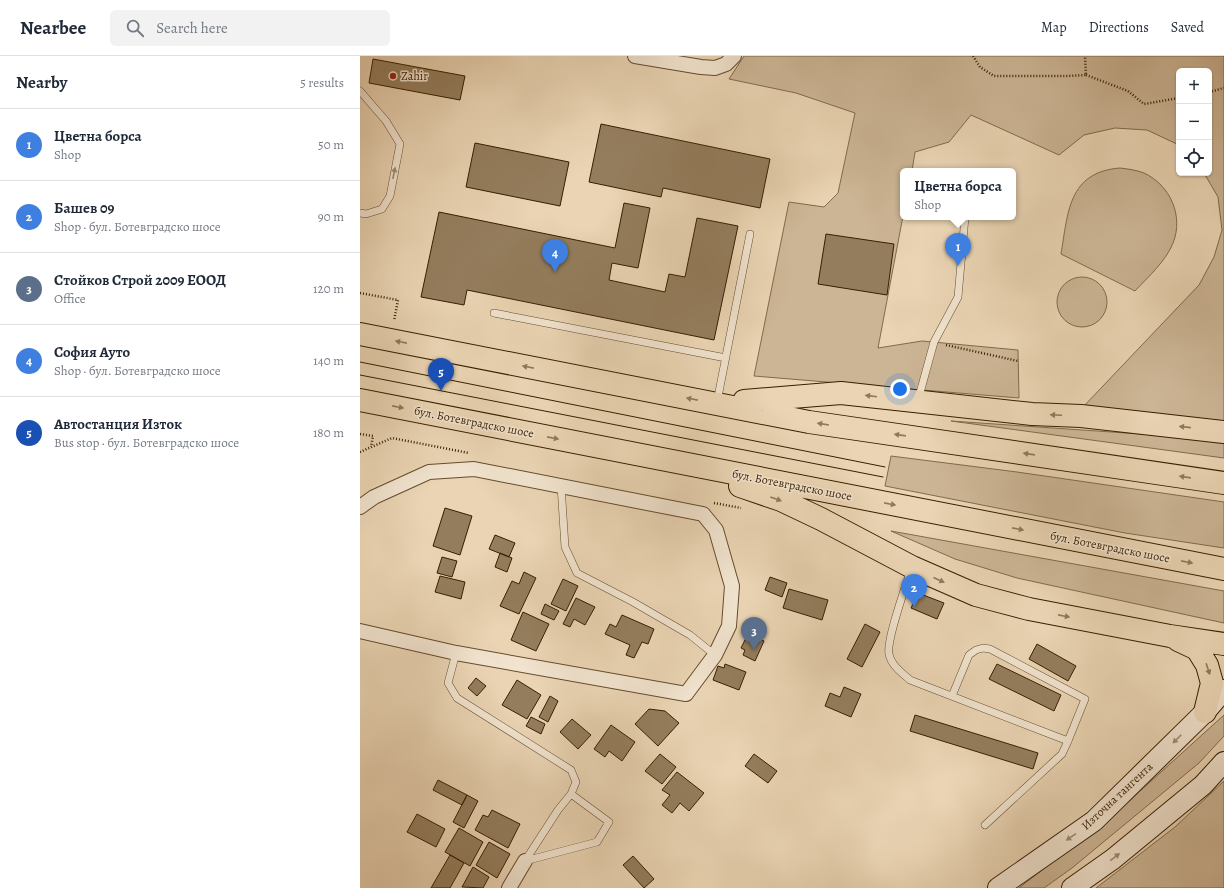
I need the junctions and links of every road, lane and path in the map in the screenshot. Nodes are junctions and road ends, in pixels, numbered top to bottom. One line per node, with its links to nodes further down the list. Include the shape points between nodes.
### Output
1 (635, 56): 2 (street, via 715,68 726,64)
2 (734, 56)
3 (973, 56): 5 (path, via 980,67 994,76)
4 (1085, 56): 5 (path)
5 (1086, 75): 9 (path, via 1128,91 1144,104)
6 (1224, 88): 8 (path)
7 (360, 91): 10 (lane, one-way to 7, via 366,214 382,209 390,196 400,144 386,121)
8 (1212, 91)
9 (1176, 99)
10 (360, 213)
11 (965, 220): 21 (lane, via 958,297 934,342)
12 (750, 234): 18 (lane)
13 (360, 293): 16 (path, via 398,300)
14 (494, 313): 18 (lane)
15 (360, 334): 16 (main road)
16 (391, 340): 22 (main road, one-way to 16)
17 (948, 346): 19 (path)
18 (726, 358): 22 (lane)
19 (1018, 361)
20 (360, 400): 26 (main road, бул. Ботевградско шосе, one-way to 26)
21 (917, 402): 22 (main road, one-way to 22, via 841,393); 23 (main road, one-way to 21, via 1081,416 1032,414)
22 (717, 404): 27 (main road, one-way to 22, via 809,422)
23 (1224, 432)
24 (360, 434): 25 (path, via 373,436 371,447)
25 (360, 452)
26 (660, 458): 30 (main road, one-way to 30, via 781,500); 31 (main road, бул. Ботевградско шосе, one-way to 31)
27 (1224, 483)
28 (561, 485): 29 (street, via 474,469 429,472 374,497); 36 (lane, via 565,547 577,573 690,635); 36 (street, via 703,514 716,530 732,586 729,626)
29 (360, 507)
30 (912, 567): 33 (main road, one-way to 33, via 976,594 1029,610); 38 (lane, via 890,638 889,654 897,669 910,680)
31 (1224, 569)
32 (360, 631): 35 (street)
33 (1170, 636): 34 (main road); 39 (main road, one-way to 39, via 1197,649 1207,665 1212,683)
34 (1224, 644)
35 (456, 653): 36 (street, via 686,694); 42 (lane, via 448,684 458,698 571,770 576,782)
36 (715, 654)
37 (1224, 690): 39 (street, Източна тангента)
38 (952, 696): 40 (lane); 40 (lane, via 969,655 983,648 990,649 1085,699)
39 (1204, 712): 46 (street, Източна тангента, one-way to 46, via 1094,821)
40 (1068, 741): 43 (lane, via 1062,754)
41 (1224, 762): 47 (street, one-way to 41, via 1113,859 1203,784)
42 (571, 794): 44 (lane); 44 (lane, via 609,822 597,842)
43 (985, 825)
44 (525, 861): 45 (street)
45 (509, 888)
46 (998, 888)
47 (1072, 888)

